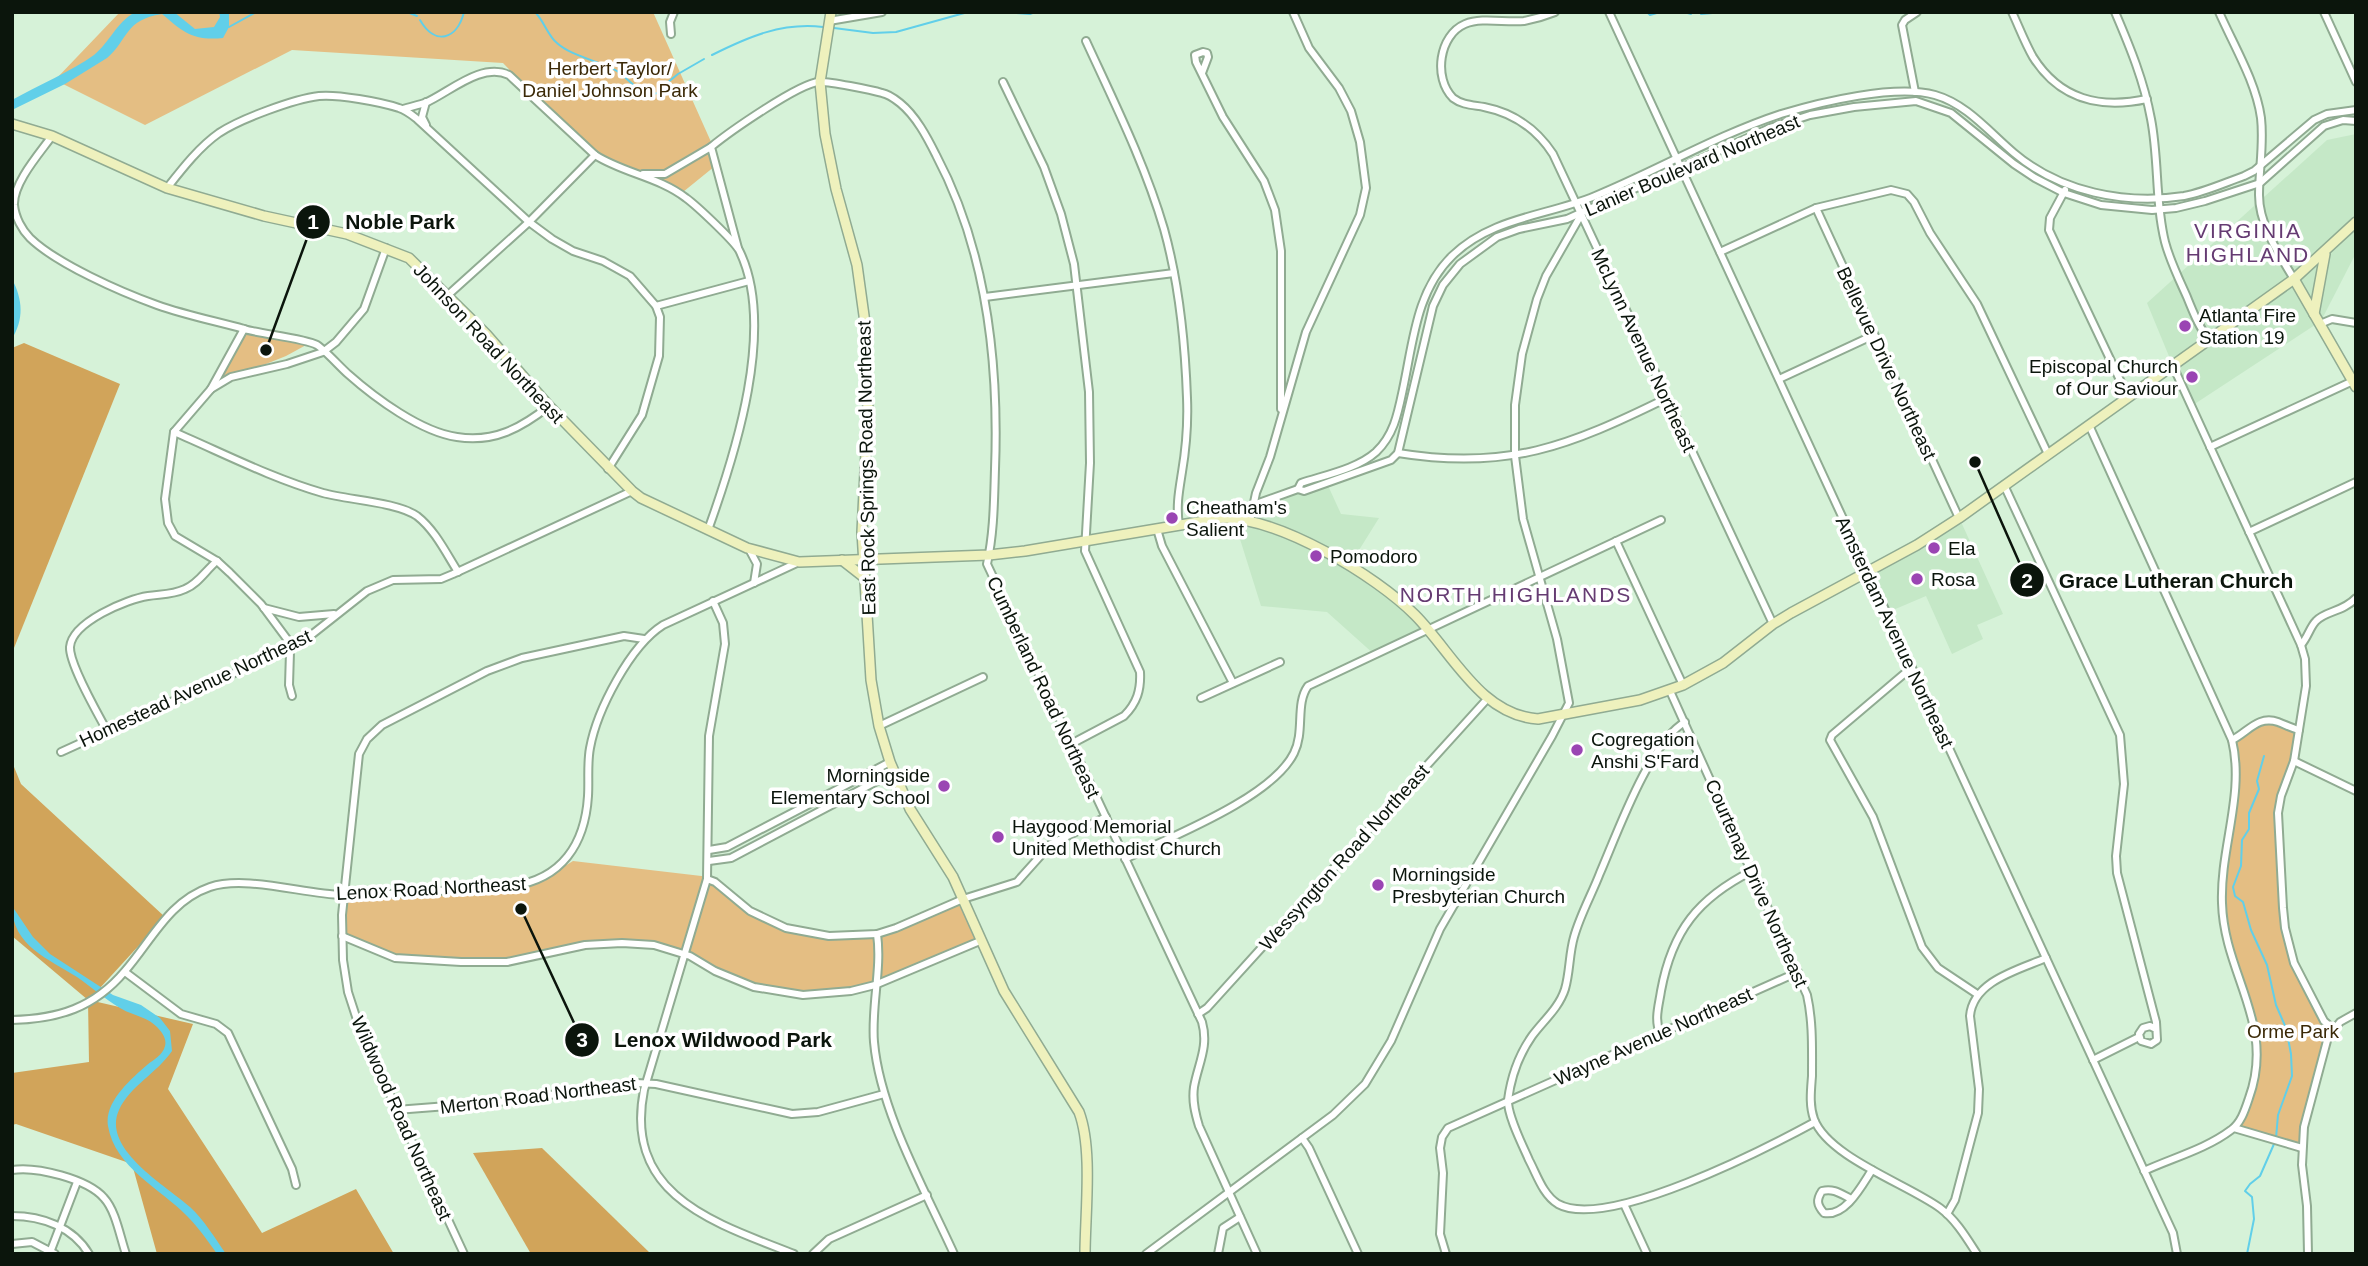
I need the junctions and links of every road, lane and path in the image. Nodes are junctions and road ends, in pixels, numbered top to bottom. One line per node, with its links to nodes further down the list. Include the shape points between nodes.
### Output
1 (674, 12): 12 (street)
2 (883, 12): 11 (street)
3 (1293, 12): 79 (street, via 1309,48 1352,111 1366,188 1360,215 1306,331)
4 (1555, 12): 41 (street, McLynn Avenue Northeast, via 1524,21 1465,24 1446,40 1443,66 1445,84 1454,99 1513,117 1542,138)
5 (1609, 12): 32 (street, Amsterdam Avenue Northeast)
6 (1917, 12): 18 (street, via 1902,25)
7 (2012, 12): 19 (street, via 2042,70 2065,89 2111,104)
8 (2115, 12): 19 (street)
9 (2219, 12): 33 (street, via 2258,104)
10 (2324, 12): 17 (street)
11 (830, 16): 15 (street, East Rock Springs Road Northeast)
12 (671, 34)
13 (1086, 41): 55 (street, via 1129,135 1164,228)
14 (1202, 73): 79 (street, via 1267,188 1278,221 1282,398)
15 (820, 82): 30 (street, via 741,123); 60 (street, Cumberland Road Northeast, via 884,93 913,117 964,215); 106 (street, East Rock Springs Road Northeast, via 825,134 857,265 866,330)
16 (1003, 82): 58 (street, via 1044,167)
17 (2356, 82)
18 (1914, 91): 20 (street); 22 (street, Lanier Boulevard Northeast); 37 (street, Lanier Boulevard Northeast, via 1947,99 2028,164)
19 (2147, 99): 40 (street)
20 (1916, 101): 25 (street, Lanier Boulevard Northeast); 39 (street, Lanier Boulevard Northeast, via 1951,113 2014,164)
21 (426, 102): 23 (street); 28 (street, via 422,117); 31 (street, via 474,78 500,71)
22 (1814, 104): 25 (street); 32 (street, Lanier Boulevard Northeast)
23 (403, 109): 28 (street); 38 (street, via 323,95 305,98 219,133)
24 (2353, 111): 26 (street); 33 (street, Lanier Boulevard Northeast, via 2314,120)
25 (1816, 114): 34 (street, Lanier Boulevard Northeast, via 1770,128)
26 (2355, 121): 36 (street, Lanier Boulevard Northeast, via 2324,126)
27 (13, 125): 29 (street, Johnson Road Northeast)
28 (426, 127): 46 (street)
29 (52, 136): 38 (street, Johnson Road Northeast); 67 (street, via 16,192 19,224 29,237 98,280 158,305)
30 (711, 147): 35 (street, via 664,174); 50 (street)
31 (594, 155): 35 (street); 46 (street)
32 (1677, 158): 34 (street, Amsterdam Avenue Northeast); 41 (street, Lanier Boulevard Northeast)
33 (2262, 164): 36 (street); 40 (street, Lanier Boulevard Northeast, via 2254,172 2202,191)
34 (1681, 167): 45 (street, Lanier Boulevard Northeast); 53 (street, Amsterdam Avenue Northeast)
35 (637, 173): 50 (street, via 685,197)
36 (2260, 177): 43 (street, Lanier Boulevard Northeast, via 2205,201); 56 (street, via 2265,223)
37 (2067, 185): 39 (street); 40 (street, Lanier Boulevard Northeast, via 2120,197)
38 (167, 188): 49 (street, Johnson Road Northeast)
39 (2064, 193): 43 (street, Lanier Boulevard Northeast, via 2101,205); 75 (street, via 2050,218 2049,230)
40 (2159, 198): 43 (street)
41 (1576, 204): 44 (street, Lanier Boulevard Northeast); 45 (street, McLynn Avenue Northeast)
42 (1816, 208): 53 (street); 68 (street, Bellevue Drive Northeast); 85 (street, via 1891,190 1911,198 1977,304)
43 (2160, 209): 69 (street, via 2171,261)
44 (1552, 211): 47 (street); 51 (street, Lanier Boulevard Northeast, via 1504,223)
45 (1580, 214): 47 (street, Lanier Boulevard Northeast); 76 (street, McLynn Avenue Northeast); 86 (street, via 1546,276 1529,327 1518,380)
46 (529, 222): 59 (street); 61 (street, via 573,251 630,276)
47 (1553, 222): 54 (street, Lanier Boulevard Northeast, via 1497,237)
48 (2356, 222): 52 (street, Johnson Road Northeast)
49 (386, 248): 59 (street, Johnson Road Northeast, via 409,258); 70 (street, via 364,309)
50 (738, 248): 57 (street)
51 (1461, 248): 54 (street); 63 (street, Lanier Boulevard Northeast, via 1426,294)
52 (2325, 251): 56 (street, Johnson Road Northeast); 62 (street)
53 (1720, 252): 72 (street, Amsterdam Avenue Northeast)
54 (1468, 257): 64 (street, Lanier Boulevard Northeast, via 1443,285)
55 (1174, 273): 58 (street); 98 (street, via 1187,401)
56 (2294, 279): 62 (street); 69 (street, Johnson Road Northeast)
57 (749, 281): 61 (street); 100 (street, via 754,322 747,392 736,447)
58 (1078, 285): 60 (street); 102 (street, via 1090,412)
59 (448, 295): 77 (street, Johnson Road Northeast)
60 (985, 297): 105 (street, Cumberland Road Northeast, via 996,430)
61 (656, 306): 89 (street, via 659,356 642,415)
62 (2315, 314): 66 (street)
63 (1417, 318): 64 (street); 80 (street, Lanier Boulevard Northeast)
64 (1428, 321): 82 (street, Lanier Boulevard Northeast)
65 (2356, 323): 66 (street, via 2332,319)
66 (2320, 324): 73 (street)
67 (244, 329): 70 (street, via 317,345); 74 (street)
68 (1874, 335): 72 (street); 95 (street, Bellevue Drive Northeast)
69 (2209, 340): 71 (street, Johnson Road Northeast)
70 (323, 352): 74 (street, via 231,377); 77 (street, via 404,415 455,437 498,437)
71 (2173, 366): 75 (street, Johnson Road Northeast); 83 (street)
72 (1779, 379): 110 (street, Amsterdam Avenue Northeast)
73 (2354, 384): 83 (street)
74 (211, 389): 81 (street)
75 (2128, 397): 78 (street, Johnson Road Northeast)
76 (1667, 398): 86 (street, via 1579,439); 119 (street, McLynn Avenue Northeast)
77 (549, 406): 89 (street, Johnson Road Northeast)
78 (2089, 425): 85 (street, Johnson Road Northeast); 138 (street)
79 (1278, 428): 94 (street)
80 (1393, 429): 82 (street); 87 (street, Lanier Boulevard Northeast)
81 (174, 432): 108 (street, via 165,499 168,523 176,536); 111 (street, via 323,493 414,514)
82 (1404, 432): 84 (street, Lanier Boulevard Northeast)
83 (2210, 447): 101 (street)
84 (1398, 453): 86 (street, via 1455,460); 88 (street, Lanier Boulevard Northeast)
85 (2048, 454): 91 (street, Johnson Road Northeast)
86 (1515, 456): 112 (street, via 1523,519)
87 (1367, 458): 88 (street); 92 (street, Lanier Boulevard Northeast, via 1301,483)
88 (1371, 467): 92 (street, Lanier Boulevard Northeast, via 1304,491)
89 (608, 469): 93 (street, Johnson Road Northeast)
90 (2356, 482): 101 (street)
91 (2004, 485): 95 (street, Johnson Road Northeast); 167 (street, via 2120,734 2124,784 2117,873)
92 (1298, 489): 94 (street, Lanier Boulevard Northeast)
93 (632, 491): 100 (street, Johnson Road Northeast); 111 (street, Homestead Avenue Northeast)
94 (1253, 505): 97 (street)
95 (1959, 518): 110 (street, Johnson Road Northeast)
96 (1661, 520): 103 (street)
97 (1250, 522): 98 (street, Johnson Road Northeast, via 1222,518); 120 (street, Johnson Road Northeast, via 1307,542 1351,566 1393,596)
98 (1179, 525): 99 (street, Johnson Road Northeast)
99 (1157, 529): 102 (street, Johnson Road Northeast); 127 (street)
100 (708, 530): 104 (street, Johnson Road Northeast)
101 (2249, 532): 122 (street)
102 (1086, 541): 105 (street, Johnson Road Northeast); 139 (street, via 1085,551 1137,663 1140,683 1136,701 1124,716)
103 (1616, 541): 112 (street); 128 (street)
104 (747, 548): 109 (street, Johnson Road Northeast); 114 (street, via 757,564)
105 (989, 555): 106 (street, Johnson Road Northeast); 139 (street, Cumberland Road Northeast, via 990,572)
106 (863, 559): 107 (street, Johnson Road Northeast); 113 (street, East Rock Springs Road Northeast)
107 (842, 560): 109 (street, Johnson Road Northeast); 113 (street)
108 (217, 561): 117 (street); 137 (street, via 195,584 169,595 147,596 117,606 75,636 73,662)
109 (799, 562): 114 (street, Lenox Road Northeast)
110 (1868, 571): 119 (street, Johnson Road Northeast); 125 (street, Amsterdam Avenue Northeast)
111 (458, 572): 118 (street, Homestead Avenue Northeast, via 441,579 393,580 367,591)
112 (1539, 577): 120 (street); 133 (street, via 1569,703)
113 (864, 578): 135 (street, East Rock Springs Road Northeast)
114 (754, 583): 116 (street, Lenox Road Northeast)
115 (2356, 598): 122 (street, via 2319,619)
116 (713, 601): 121 (street, Lenox Road Northeast); 148 (street, via 723,623 725,644 709,736)
117 (264, 608): 118 (street, via 299,617); 123 (street)
118 (336, 614): 123 (street, Homestead Avenue Northeast)
119 (1773, 624): 128 (street, Johnson Road Northeast, via 1723,663)
120 (1427, 629): 132 (street, Johnson Road Northeast); 149 (street, via 1308,686 1301,697 1298,743 1279,774 1224,812)
121 (644, 639): 153 (street, Wildwood Road Northeast, via 624,636 514,661 377,729 362,746 358,762); 153 (street, Lenox Road Northeast, via 620,676 594,732 582,829 558,867 530,884)
122 (2301, 645): 136 (street, via 2307,676)
123 (290, 648): 130 (street); 137 (street, Homestead Avenue Northeast)
124 (1280, 662): 127 (street)
125 (1911, 668): 159 (street, Amsterdam Avenue Northeast); 163 (street, via 1830,740 1873,817 1922,947 1938,968)
126 (983, 677): 135 (street)
127 (1233, 684): 131 (street)
128 (1683, 685): 129 (street, Johnson Road Northeast)
129 (1670, 691): 133 (street, Johnson Road Northeast); 134 (street, Courtenay Drive Northeast)
130 (292, 696)
131 (1201, 698)
132 (1488, 698): 133 (street, Johnson Road Northeast, via 1519,717); 165 (street, Wessyngton Road Northeast)
133 (1563, 716): 178 (street, via 1440,929 1380,1063 1349,1102)
134 (1685, 722): 151 (street, Courtenay Drive Northeast); 174 (street, via 1670,734 1632,799 1574,934 1564,993 1520,1058)
135 (879, 726): 142 (street, East Rock Springs Road Northeast)
136 (2300, 730): 138 (street, via 2263,720); 141 (street)
137 (107, 731): 140 (street, Homestead Avenue Northeast)
138 (2232, 740): 177 (street, via 2235,780 2222,867 2222,909 2229,951 2254,1020 2258,1049 2251,1093)
139 (1071, 744): 147 (street, Cumberland Road Northeast)
140 (61, 752)
141 (2294, 761): 144 (street); 168 (street, via 2278,813 2285,928 2299,974)
142 (890, 762): 143 (street, East Rock Springs Road Northeast); 145 (street)
143 (894, 772): 146 (street); 154 (street, East Rock Springs Road Northeast)
144 (2356, 791)
145 (803, 807): 146 (street); 148 (street, via 727,848)
146 (808, 817): 150 (street, via 731,858)
147 (1106, 817): 149 (street, Cumberland Road Northeast); 154 (street, via 1051,844 1017,882)
148 (709, 850): 150 (street)
149 (1125, 859): 165 (street, Cumberland Road Northeast)
150 (709, 861): 152 (street)
151 (1752, 871): 161 (street, Courtenay Drive Northeast); 169 (street, via 1707,899 1679,934 1664,974 1657,1020)
152 (707, 879): 155 (street, via 750,911 786,928 829,936); 158 (street)
153 (343, 895): 156 (street, Wildwood Road Northeast); 160 (street, Lenox Road Northeast, via 245,884 210,887 171,912)
154 (962, 899): 155 (street); 157 (street, East Rock Springs Road Northeast)
155 (877, 934): 162 (street)
156 (342, 936): 158 (street, via 382,954 410,960 507,962 576,946 622,943); 175 (street, Wildwood Road Northeast, via 353,1009)
157 (981, 941): 162 (street); 201 (street, East Rock Springs Road Northeast, via 1004,991 1082,1120)
158 (686, 954): 162 (street, via 734,980 778,992 827,995); 172 (street)
159 (2046, 958): 163 (street); 171 (street, Amsterdam Avenue Northeast)
160 (125, 972): 166 (street, Lenox Road Northeast, via 73,1011); 184 (street, via 181,1014 216,1024 229,1033)
161 (1798, 972): 169 (street, Wayne Avenue Northeast); 176 (street, Courtenay Drive Northeast, via 1812,1019 1811,1105)
162 (875, 985): 173 (street, via 874,1042)
163 (1977, 994): 189 (street, via 1970,1016 1978,1113 1955,1200)
164 (2356, 1013): 168 (street)
165 (1198, 1014): 185 (street, Cumberland Road Northeast, via 1205,1042 1194,1087 1194,1111)
166 (12, 1020)
167 (2156, 1029): 170 (street, via 2143,1028); 170 (street, via 2158,1036 2151,1044)
168 (2333, 1029): 179 (street, via 2324,1047)
169 (1660, 1033): 174 (street, Wayne Avenue Northeast)
170 (2139, 1037): 171 (street)
171 (2093, 1060): 182 (street, Amsterdam Avenue Northeast)
172 (647, 1083): 173 (street, Merton Road Northeast, via 792,1114 818,1112); 175 (street, Merton Road Northeast); 198 (street, via 642,1139 652,1167 669,1191 690,1209 723,1226)
173 (884, 1094): 186 (street)
174 (1508, 1100): 188 (street, via 1527,1156 1552,1199 1565,1207 1585,1209); 206 (street, Wayne Avenue Northeast, via 1452,1125 1442,1136 1440,1227)
175 (396, 1110): 197 (street, Wildwood Road Northeast)
176 (1815, 1122): 181 (street, via 1827,1137); 188 (street, via 1747,1157)
177 (2234, 1128): 179 (street); 182 (street)
178 (1302, 1138): 185 (street); 205 (street)
179 (2302, 1148): 210 (street)
180 (12, 1170): 183 (street, via 40,1171)
181 (1872, 1170): 187 (street); 189 (street)
182 (2144, 1171): 209 (street, Amsterdam Avenue Northeast, via 2173,1233)
183 (77, 1182): 192 (street); 196 (street, via 106,1199)
184 (296, 1185)
185 (1229, 1192): 191 (street, Cumberland Road Northeast); 202 (street)
186 (927, 1195): 199 (street, via 829,1239); 200 (street)
187 (1851, 1199): 187 (street, via 1830,1214 1818,1204 1822,1191 1828,1190)
188 (1624, 1204): 207 (street)
189 (1947, 1214): 208 (street)
190 (12, 1216): 192 (street)
191 (1240, 1217): 203 (street, via 1223,1228); 204 (street, Cumberland Road Northeast)
192 (61, 1227): 194 (street); 195 (street)
193 (12, 1244): 194 (street, via 32,1242)
194 (53, 1252)
195 (89, 1254)
196 (126, 1254)
197 (464, 1254)
198 (794, 1254)
199 (813, 1254)
200 (954, 1254)
201 (1085, 1254)
202 (1146, 1254)
203 (1217, 1254)
204 (1257, 1254)
205 (1358, 1254)
206 (1446, 1254)
207 (1647, 1254)
208 (1976, 1254)
209 (2177, 1254)
210 (2308, 1254)

